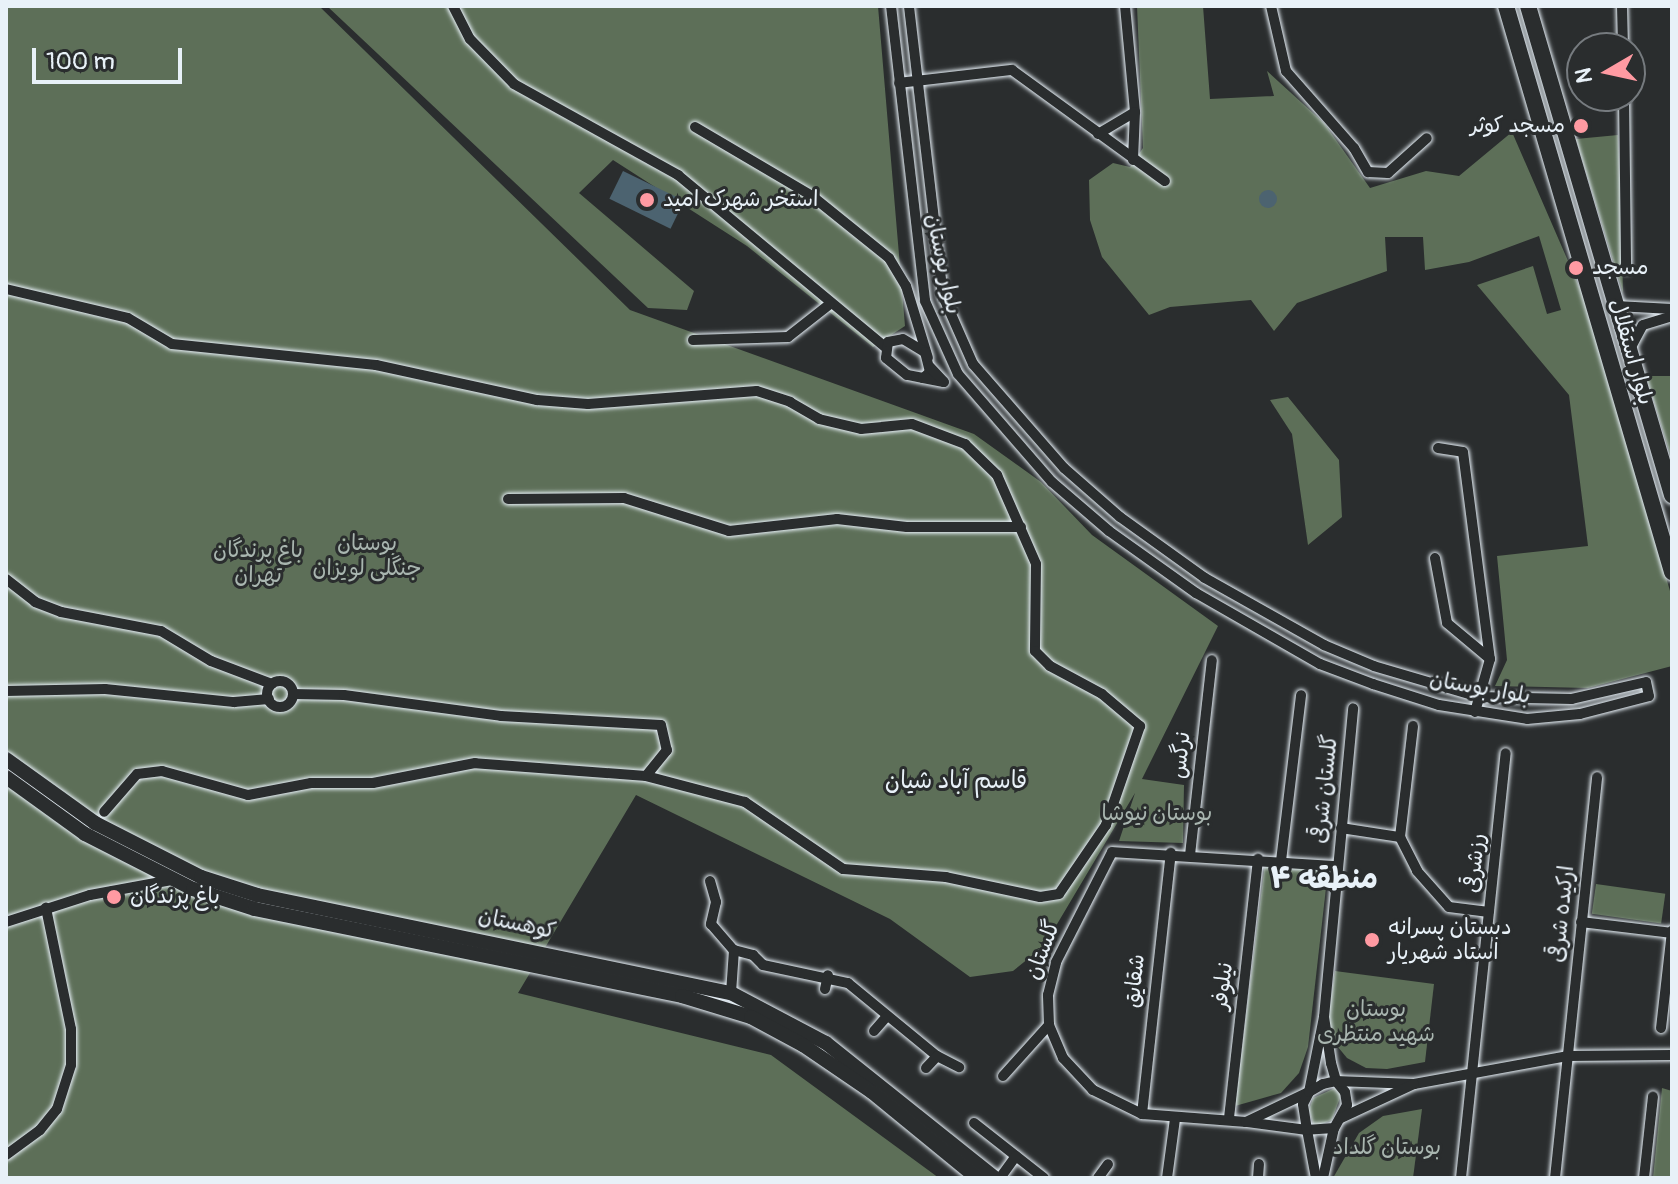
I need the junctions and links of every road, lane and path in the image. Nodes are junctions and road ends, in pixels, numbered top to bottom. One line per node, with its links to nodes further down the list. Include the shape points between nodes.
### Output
1 (453, 6): 23 (street, via 470,39 514,84 678,175)
2 (891, 6): 11 (street, بلوار بوستان)
3 (909, 6): 10 (street, بلوار بوستان)
4 (1125, 6): 12 (street)
5 (1271, 6): 16 (street, via 1286,71 1354,148 1368,172 1388,173)
6 (1506, 6): 45 (main road, بلوار استقلال)
7 (1528, 6): 24 (main road, بلوار استقلال)
8 (1622, 6): 9 (street)
9 (1623, 32)
10 (916, 81): 11 (street); 15 (street, via 1012,70); 19 (street, بلوار بوستان)
11 (899, 83): 20 (street, بلوار بوستان)
12 (1135, 112): 15 (street); 17 (street)
13 (1624, 112): 21 (street)
14 (695, 127): 27 (street, via 812,196 860,232 889,258 906,286)
15 (1098, 134): 17 (street)
16 (1427, 138)
17 (1133, 160): 18 (street)
18 (1165, 181)
19 (935, 258): 20 (street); 33 (street, بلوار بوستان, via 947,308)
20 (917, 261): 34 (street, بلوار بوستان, via 925,301)
21 (1626, 269)
22 (6, 289): 42 (street, via 128,318 172,344 376,365 537,400 588,404 757,391 819,419 861,429 912,424 965,444 997,475)
23 (830, 304): 28 (street, via 788,337); 30 (street)
24 (1616, 306): 25 (street); 31 (main road, بلوار استقلال)
25 (1672, 309)
26 (1672, 316): 31 (street, via 1643,325)
27 (916, 318): 29 (street); 32 (street)
28 (693, 340)
29 (909, 340): 30 (street, via 894,340); 32 (street)
30 (885, 347): 35 (street, via 886,358 897,369)
31 (1630, 349): 38 (main road, بلوار استقلال)
32 (929, 362): 35 (street); 36 (street)
33 (973, 364): 34 (street); 40 (street, بلوار بوستان, via 1026,430)
34 (958, 374): 36 (street); 43 (street, بلوار بوستان, via 1013,442)
35 (923, 378): 36 (street)
36 (944, 382)
37 (1438, 448): 48 (street, via 1463,452)
38 (1672, 495)
39 (508, 499): 42 (street, via 624,498 729,531 837,519 907,527)
40 (1118, 515): 41 (street, بلوار بوستان); 43 (street)
41 (1129, 524): 43 (street); 47 (street, بلوار بوستان, via 1205,578)
42 (1021, 527): 64 (street, via 1039,586 1035,651 1140,726 1106,825 1059,894 1040,897 946,877 843,869 745,802)
43 (1109, 531): 50 (street, بلوار بوستان, via 1196,593)
44 (1435, 558): 48 (street, via 1447,623)
45 (1672, 572)
46 (6, 579): 51 (street, via 35,602 161,631 211,661)
47 (1324, 645): 50 (street); 55 (street, بلوار بوستان, via 1374,666)
48 (1490, 659): 55 (street)
49 (1212, 660): 71 (street, نرگس)
50 (1320, 664): 59 (street, بلوار بوستان)
51 (272, 684): 53 (street, via 287,683); 56 (street)
52 (6, 691): 56 (street, via 105,689 234,702)
53 (293, 694): 56 (street, via 283,707); 64 (street, via 344,695 501,716 661,725 667,750)
54 (1301, 695): 73 (street)
55 (1479, 697): 57 (street, بلوار بوستان); 59 (street)
56 (269, 699)
57 (1550, 701): 60 (street); 60 (street, بلوار بوستان, via 1646,682 1649,696)
58 (1353, 708): 68 (street, گلستان شرقی)
59 (1475, 712): 60 (street, بلوار بوستان)
60 (1549, 719)
61 (1413, 726): 69 (street)
62 (1506, 753): 78 (street, رزشرقی)
63 (6, 759): 82 (main road, کوهستان, via 95,823 201,877)
64 (646, 776): 67 (street, via 475,763 373,783 311,783 248,795 162,771 137,774)
65 (6, 777): 75 (main road, کوهستان, via 85,834)
66 (1597, 777): 80 (street, ارکیده شرقی)
67 (104, 812)
68 (1341, 828): 69 (street); 74 (street, گلستان شرقی)
69 (1400, 837): 78 (street, via 1417,871 1449,907)
70 (1171, 853): 71 (street); 89 (street, گلستان, via 1112,852 1056,962 1048,995); 105 (street, شقایق)
71 (1190, 855): 72 (street)
72 (1258, 859): 73 (street); 106 (street, نیلوفر)
73 (1281, 861): 74 (street)
74 (1337, 866): 88 (street, گلستان شرقی)
75 (172, 880): 77 (street); 82 (main road, کوهستان, via 255,909)
76 (710, 881): 83 (street, via 716,902 711,924)
77 (46, 908): 79 (street); 113 (street, via 71,1029 71,1065 57,1109 40,1130)
78 (1489, 912): 99 (street, رزشرقی)
79 (6, 922)
80 (1581, 922): 81 (street); 94 (street, ارکیده شرقی)
81 (1672, 932): 90 (street)
82 (481, 947): 86 (main road, کوهستان); 117 (main road, کوهستان, via 751,1017 851,1077)
83 (734, 950): 84 (street, via 753,955 763,965); 86 (street)
84 (828, 975): 85 (street); 87 (street, via 848,983)
85 (825, 989)
86 (731, 993): 118 (main road, کوهستان, via 826,1043)
87 (886, 1017): 91 (street); 93 (street)
88 (1324, 1017): 101 (street); 103 (street)
89 (1049, 1025): 100 (street); 105 (street, گلستان, via 1063,1058 1082,1081 1108,1100)
90 (1661, 1028)
91 (874, 1031)
92 (1672, 1055): 95 (street)
93 (937, 1056): 97 (street); 98 (street)
94 (1568, 1056): 95 (street); 99 (street); 126 (street, ارکیده شرقی)
95 (1658, 1057): 96 (street)
96 (1672, 1064)
97 (959, 1067)
98 (926, 1068)
99 (1473, 1074): 102 (street); 125 (street, رزشرقی)
100 (1003, 1076)
101 (1336, 1081): 102 (street); 103 (street); 107 (street, via 1345,1092)
102 (1414, 1084): 107 (street)
103 (1309, 1092): 109 (street); 112 (street, via 1303,1104)
104 (1653, 1096): 127 (street)
105 (1142, 1114): 108 (street, گلستان)
106 (1229, 1118): 108 (street, گلستان); 109 (street, گلستان)
107 (1341, 1118): 111 (street)
108 (1175, 1119): 121 (street)
109 (1246, 1122): 112 (street, گلستان)
110 (974, 1123): 114 (street)
111 (1334, 1128): 112 (street); 124 (street)
112 (1307, 1130): 123 (street)
113 (6, 1155)
114 (1016, 1156): 118 (street); 119 (street)
115 (1108, 1164): 120 (street)
116 (1259, 1164): 122 (street)
117 (977, 1178)
118 (997, 1178)
119 (1044, 1178)
120 (1098, 1178)
121 (1167, 1178)
122 (1258, 1178)
123 (1316, 1178)
124 (1323, 1178)
125 (1461, 1178)
126 (1555, 1178)
127 (1644, 1178)

